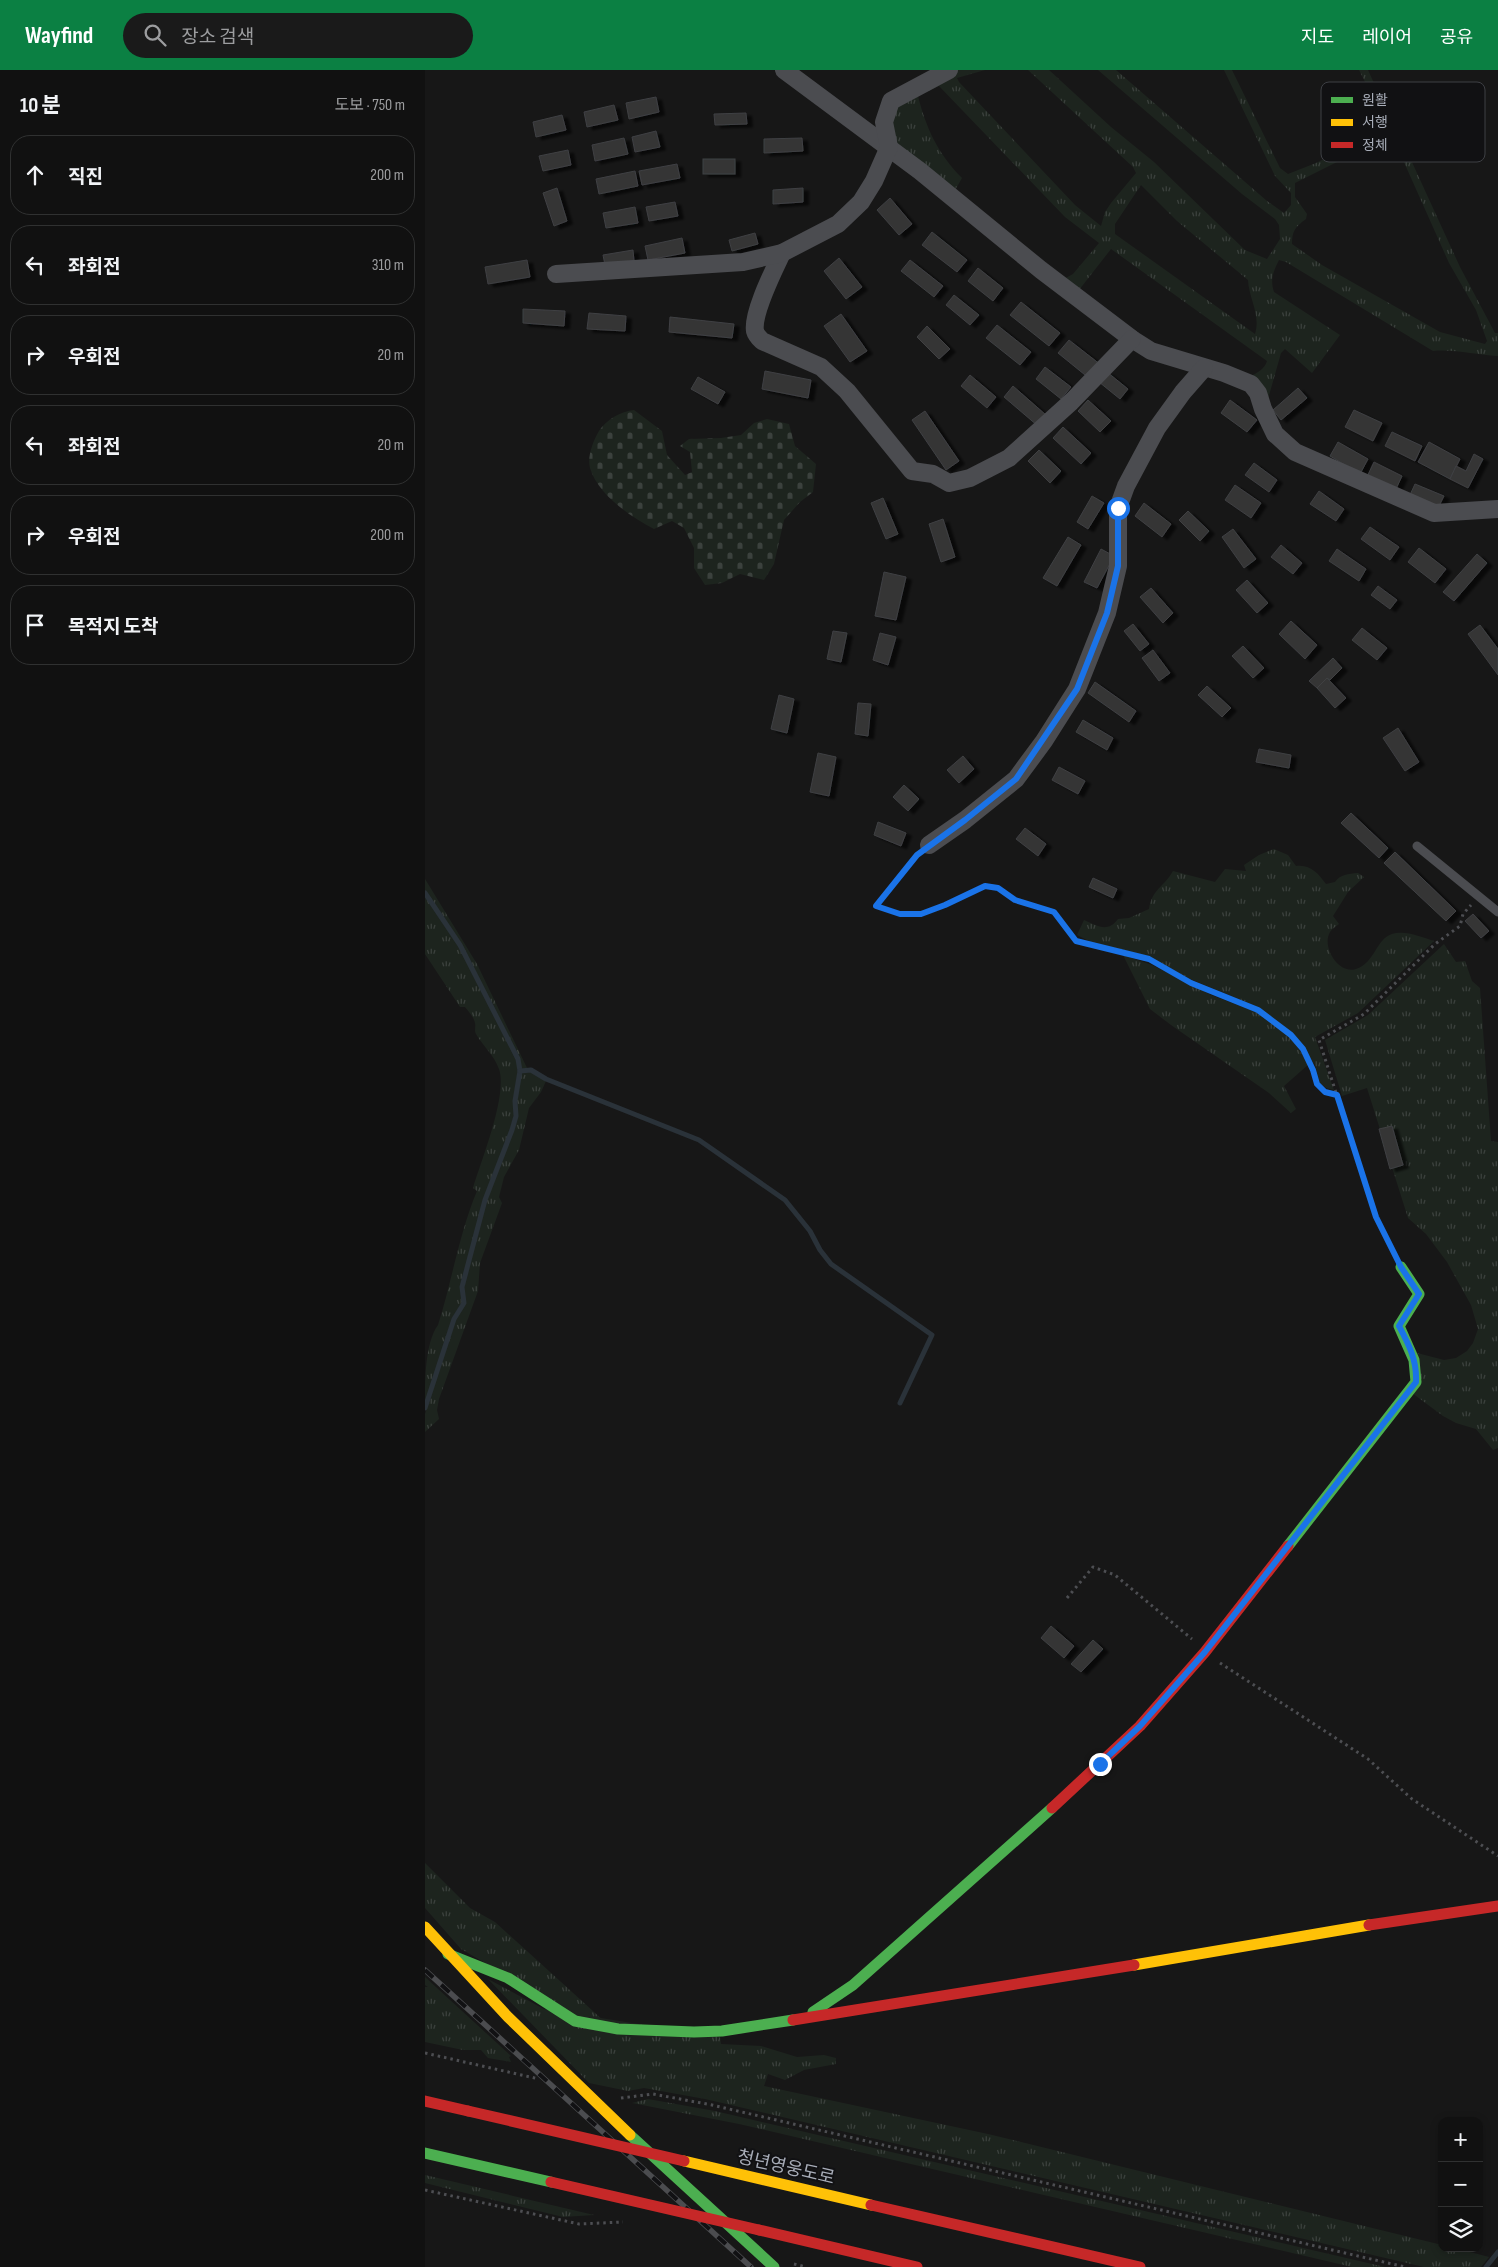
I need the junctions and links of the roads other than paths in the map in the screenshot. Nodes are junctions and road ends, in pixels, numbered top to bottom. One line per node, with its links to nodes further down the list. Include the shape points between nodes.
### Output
1 (783, 70): 3 (street)
2 (949, 70): 3 (street, via 891,101 884,122)
3 (889, 147): 4 (street, via 861,202 837,224); 6 (street)
4 (782, 253): 5 (street, via 743,262); 6 (street, via 755,320 755,333 762,341 821,367 847,391 912,471 933,474 949,484 970,478 1009,458 1071,402)
5 (556, 274)
6 (1132, 339): 7 (street, via 1151,351)
7 (1204, 368): 8 (street, via 1251,384 1275,434 1295,452 1434,513); 9 (street, via 1157,428 1126,486 1118,508 1118,566 1107,613 1077,689 1016,779)
8 (1498, 509)
9 (929, 845)
10 (1417, 846): 11 (lane)
11 (1498, 912)
12 (1401, 1267): 16 (main road, via 1419,1294 1399,1326 1414,1354 1416,1382 1205,1652 1140,1726 1083,1781 853,1986)
13 (1498, 1906): 16 (main road)
14 (425, 1928): 15 (main road)
15 (448, 1954): 16 (main road, via 508,1978 575,2021 618,2029 722,2031); 19 (main road, via 570,2078)
16 (805, 2017)
17 (425, 2100): 21 (main road, 청년영웅도로, bridge)
18 (425, 2153): 20 (main road, bridge)
19 (774, 2267)
20 (917, 2267)
21 (1140, 2267)

